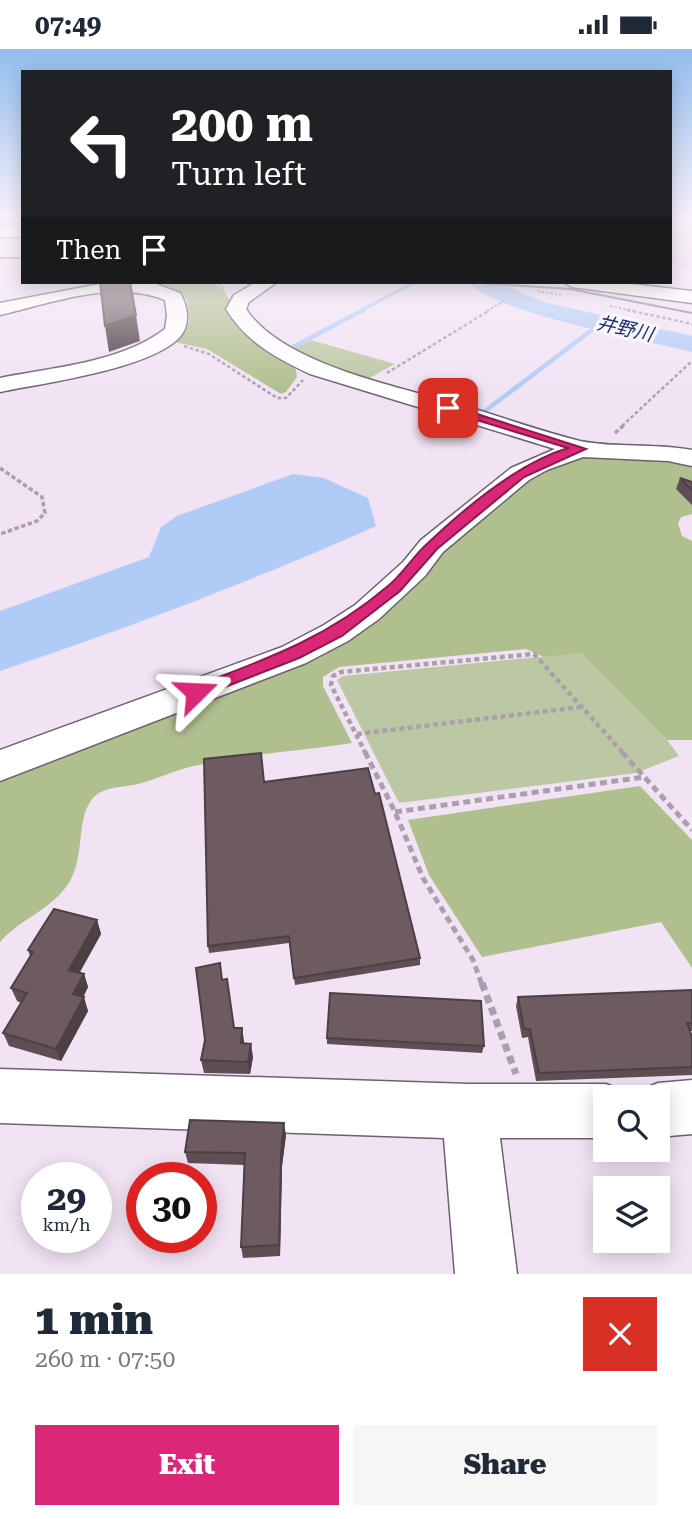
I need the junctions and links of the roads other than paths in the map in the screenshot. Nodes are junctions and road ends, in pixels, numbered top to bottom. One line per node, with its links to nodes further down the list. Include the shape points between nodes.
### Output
1 (265, 284): 6 (street, via 237,303 239,316 278,348 318,369)
2 (569, 289): 3 (street)
3 (692, 297)
4 (0, 309): 5 (street, via 106,288 138,287 173,297 177,323 167,338 141,351)
5 (0, 385)
6 (590, 448): 7 (street); 8 (street, via 556,456 520,474 432,546 395,588 336,632 294,655)
7 (692, 458)
8 (0, 766)
9 (0, 1095): 12 (street)
10 (692, 1107): 11 (street)
11 (670, 1109)
12 (469, 1111): 13 (street); 14 (street)
13 (593, 1111)
14 (486, 1274)

